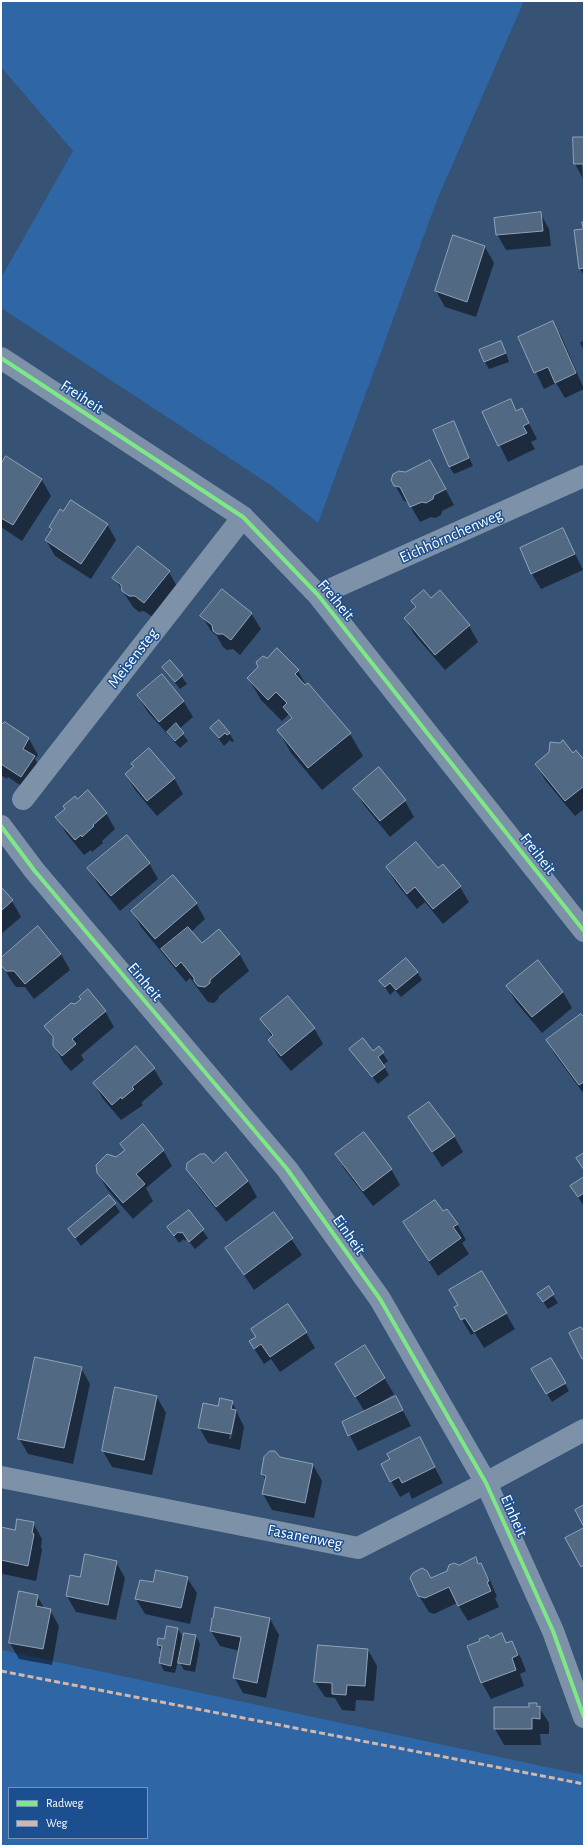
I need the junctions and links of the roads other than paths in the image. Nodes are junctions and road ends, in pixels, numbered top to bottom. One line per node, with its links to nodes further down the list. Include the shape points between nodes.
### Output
1 (1, 358): 3 (street, Freiheit)
2 (584, 476): 4 (street, Eichhörnchenweg)
3 (243, 517): 4 (street, Freiheit); 5 (street, Meisensteg)
4 (318, 595): 7 (street, Freiheit)
5 (23, 798)
6 (1, 826): 10 (street, Einheit, via 34,870 287,1168 380,1299)
7 (584, 931)
8 (584, 1430): 10 (street, Fasanenweg)
9 (1, 1476): 10 (street, Fasanenweg, via 358,1548)
10 (486, 1484): 11 (street, Einheit, via 553,1631)
11 (584, 1717)

